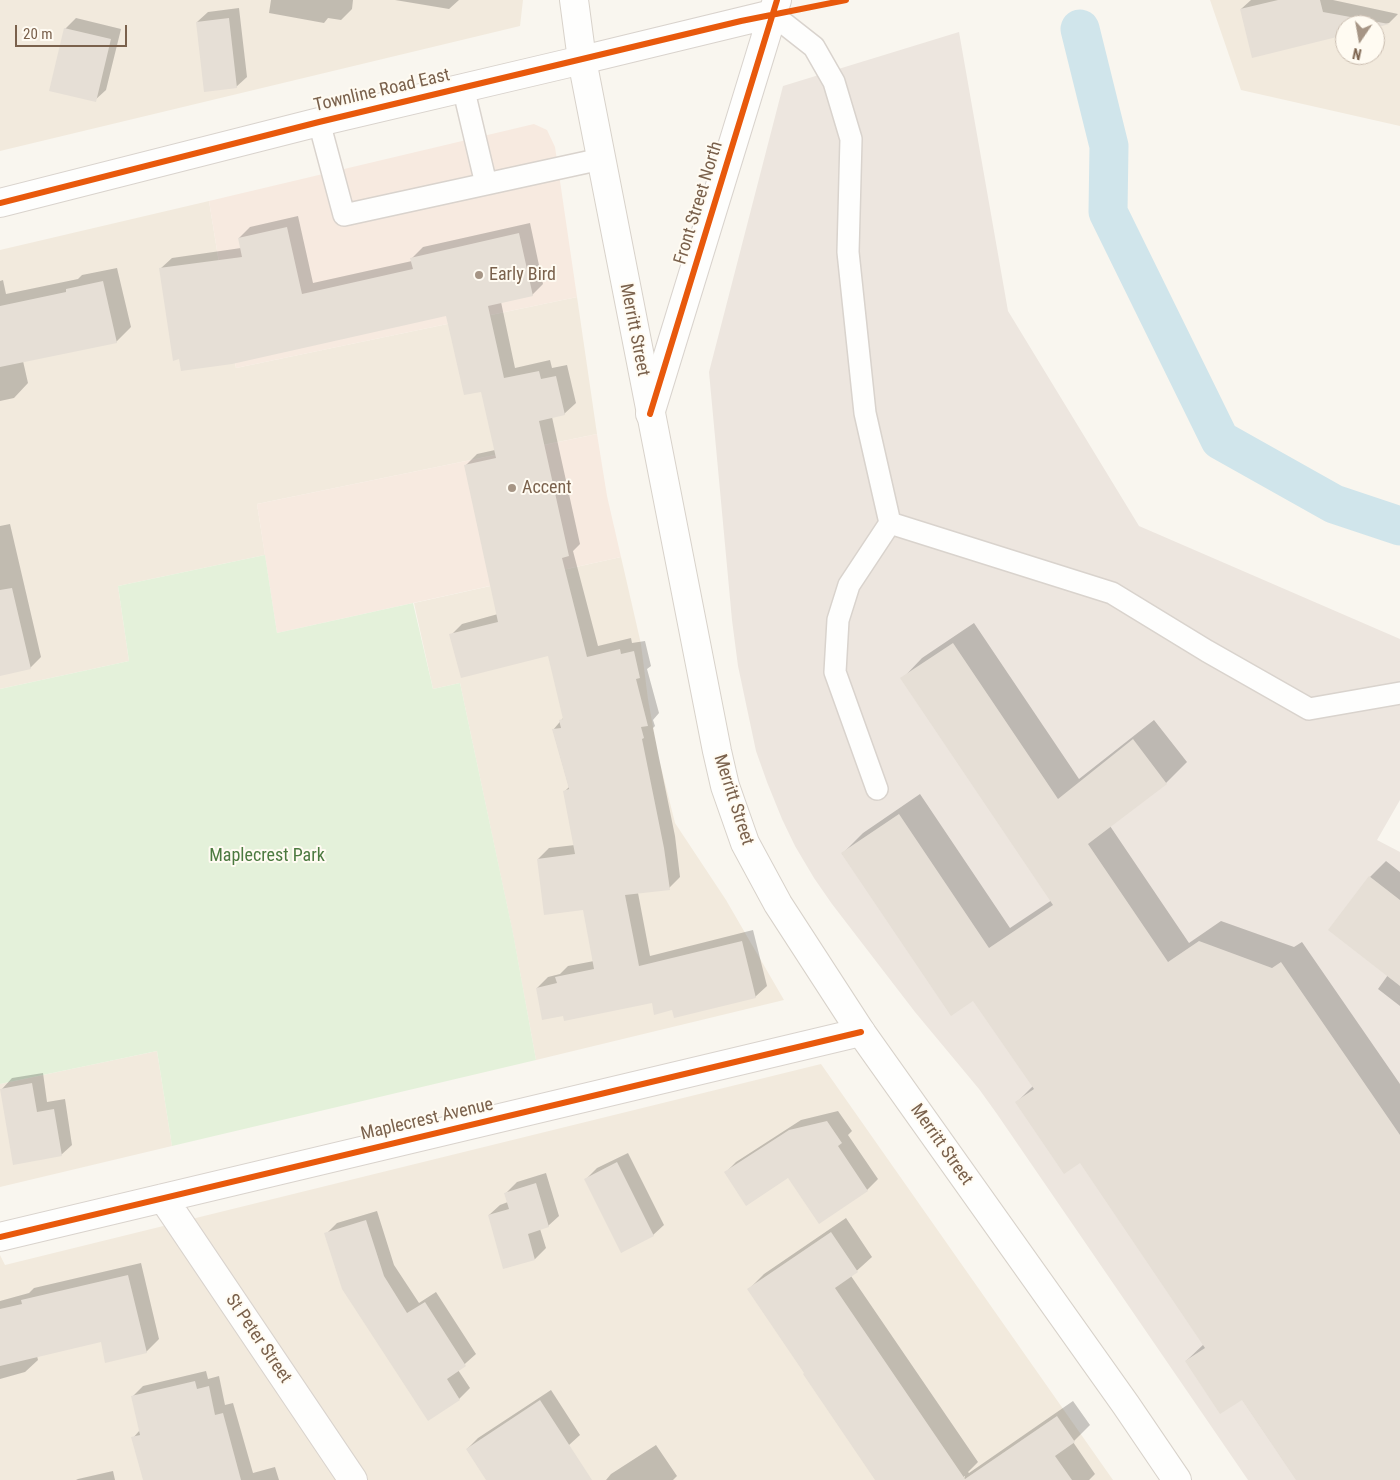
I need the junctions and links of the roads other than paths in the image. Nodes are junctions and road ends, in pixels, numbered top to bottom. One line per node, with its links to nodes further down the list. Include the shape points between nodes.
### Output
1 (574, 0): 3 (street, Merritt Street)
2 (775, 7): 3 (street, Townline Road East); 9 (street, Front Street North); 10 (lane, via 814,47 834,82 851,139 848,252 865,413)
3 (582, 60): 4 (street, Townline Road East); 6 (street, Merritt Street)
4 (463, 88): 5 (street, Townline Road East); 7 (lane)
5 (319, 122): 7 (lane, via 344,215); 8 (street, Townline Road East)
6 (601, 159): 7 (lane); 9 (street, Merritt Street)
7 (486, 184)
8 (0, 203)
9 (650, 414): 13 (street, Merritt Street, via 717,750 735,817 759,871)
10 (890, 523): 11 (lane, via 1112,593 1309,709); 12 (lane, via 849,585 838,620 835,672)
11 (1400, 693)
12 (878, 789)
13 (861, 1032): 14 (street, Maplecrest Avenue); 17 (street, Merritt Street)
14 (163, 1198): 15 (street, Maplecrest Avenue); 16 (street, St Peter Street)
15 (0, 1237)
16 (353, 1480)
17 (1177, 1480)

